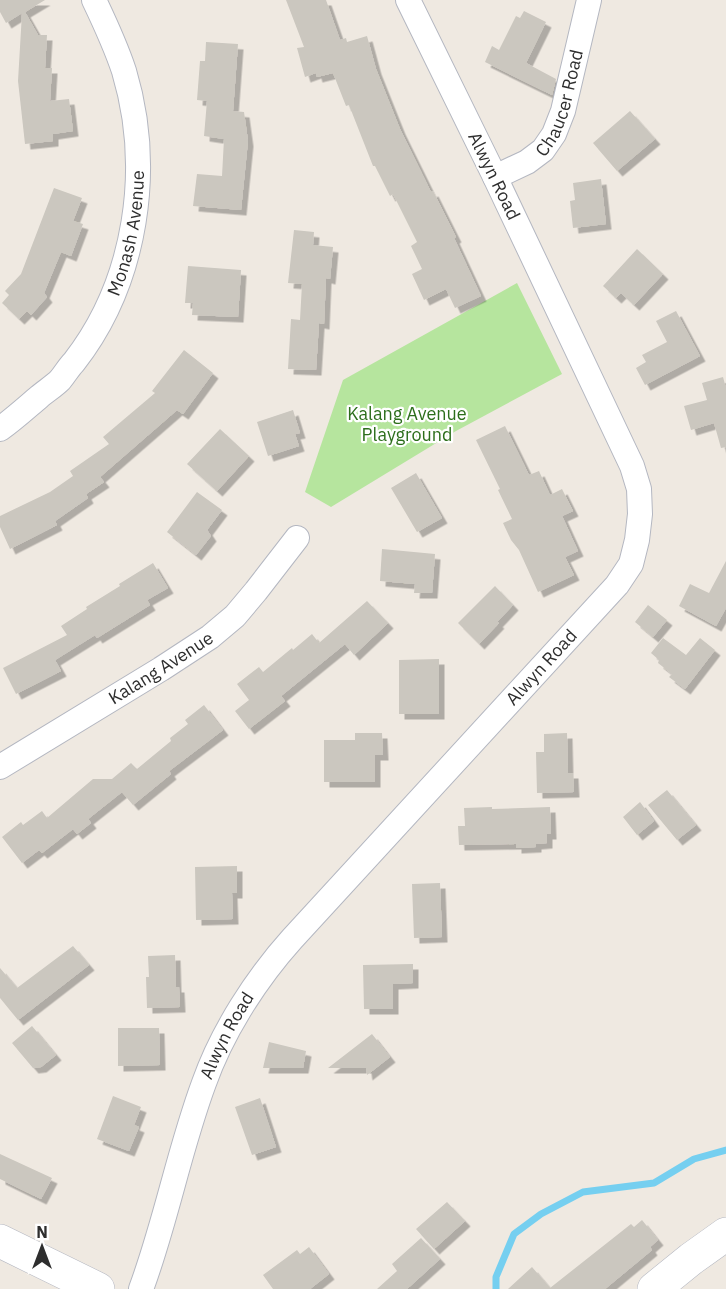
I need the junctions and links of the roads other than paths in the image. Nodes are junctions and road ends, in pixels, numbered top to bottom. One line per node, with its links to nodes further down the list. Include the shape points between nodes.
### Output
1 (94, 0): 5 (street, Monash Avenue, via 124,71 133,109 138,190 133,226 114,291 88,344 60,380)
2 (408, 0): 4 (street, Alwyn Road)
3 (589, 0): 4 (street, Chaucer Road, via 554,134 528,162)
4 (495, 177): 11 (street, Alwyn Road, via 632,466 639,489 640,514 631,564 597,609 307,922 255,985 204,1080)
5 (0, 429)
6 (297, 538): 7 (street, Kalang Avenue, via 235,616 210,637)
7 (0, 767)
8 (726, 1234): 12 (street)
9 (0, 1241): 10 (street)
10 (96, 1288)
11 (141, 1289)
12 (654, 1289)

